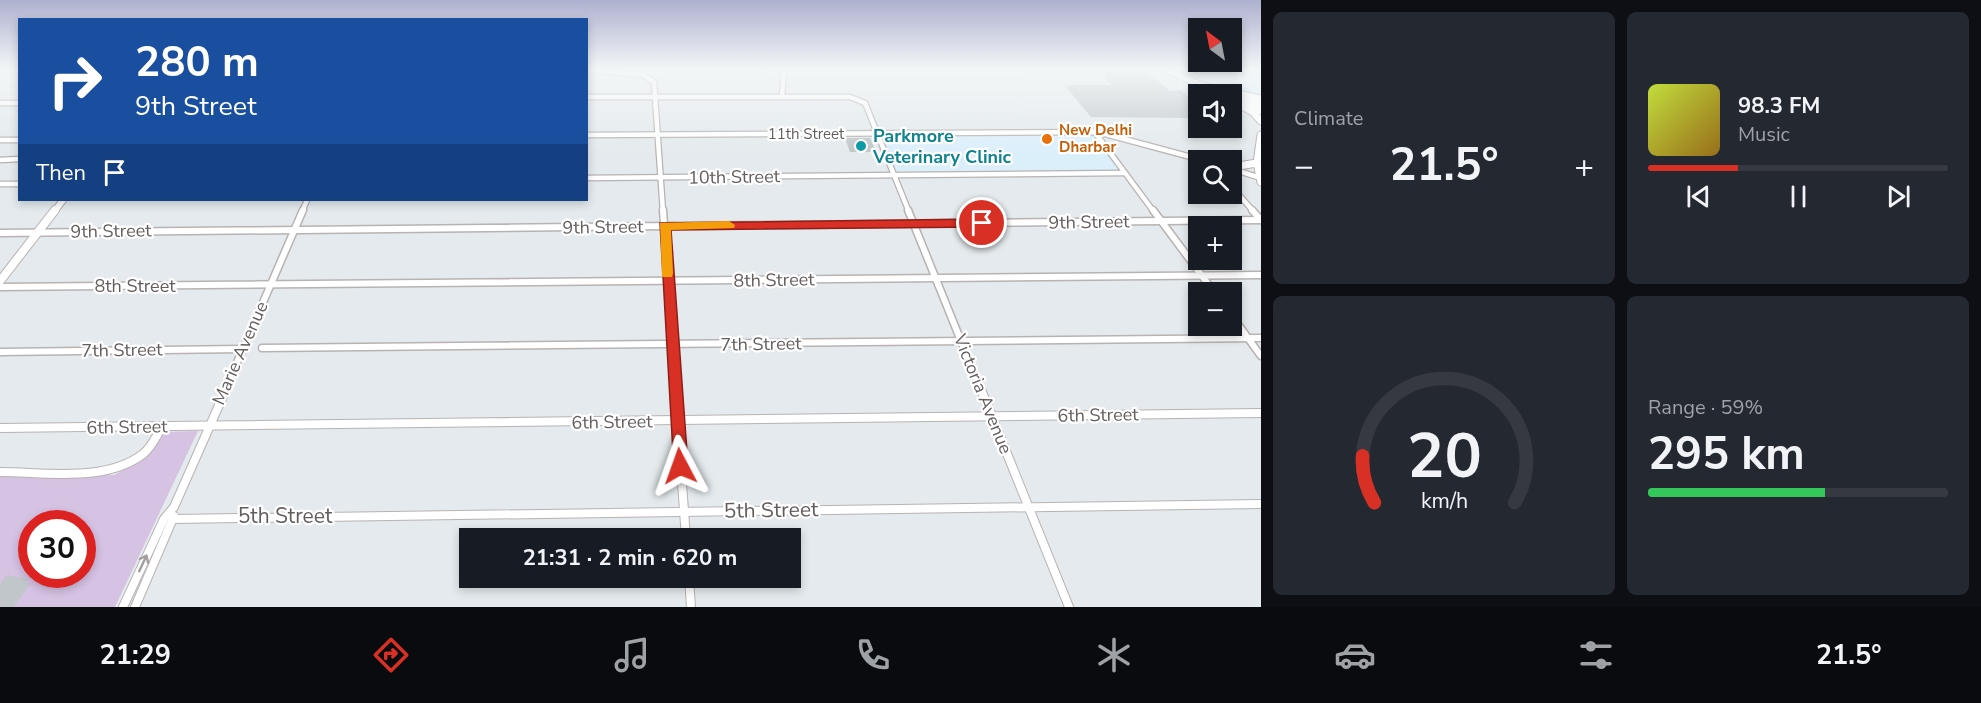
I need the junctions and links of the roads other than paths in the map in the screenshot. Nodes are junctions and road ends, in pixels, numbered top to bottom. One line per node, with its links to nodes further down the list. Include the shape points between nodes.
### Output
1 (656, 97): 14 (street)
2 (853, 97): 12 (street, Victoria Avenue, via 866,104)
3 (1242, 99): 7 (street)
4 (0, 103): 5 (street)
5 (18, 103)
6 (1242, 105): 9 (street)
7 (1261, 105)
8 (1242, 106): 10 (main road)
9 (1261, 111)
10 (1261, 121)
11 (1094, 132): 12 (street, 11th Street); 18 (street, 11th Street, via 1119,135); 24 (street)
12 (876, 133): 14 (street, 11th Street); 28 (street, Victoria Avenue)
13 (588, 135): 14 (street, 11th Street)
14 (658, 135): 25 (street)
15 (1261, 135): 21 (main road)
16 (0, 140): 17 (street)
17 (18, 140)
18 (1188, 156)
19 (18, 159): 20 (street)
20 (0, 160)
21 (1257, 163): 22 (main road); 26 (main road)
22 (1242, 166)
23 (1242, 171): 26 (street)
24 (1125, 172): 28 (street); 35 (street)
25 (660, 177): 27 (street, 10th Street); 28 (street, 10th Street, via 881,175); 37 (street)
26 (1260, 177)
27 (588, 178)
28 (894, 179): 36 (street, Victoria Avenue)
29 (0, 184): 30 (street)
30 (18, 184)
31 (1242, 198): 34 (street)
32 (62, 201): 39 (street)
33 (307, 201): 38 (street, Marie Avenue)
34 (1261, 220): 35 (street, 9th Street)
35 (1162, 221): 36 (street, 9th Street); 41 (street)
36 (914, 224): 37 (street, 9th Street); 43 (street, Victoria Avenue)
37 (665, 226): 38 (street, 9th Street); 45 (street)
38 (294, 229): 39 (street, 9th Street); 47 (street, Marie Avenue)
39 (38, 232): 40 (street, 9th Street); 44 (street)
40 (0, 233)
41 (1201, 275): 42 (street, 8th Street); 43 (street, 8th Street); 46 (street)
42 (1261, 275)
43 (936, 278): 45 (street, 8th Street); 52 (street, Victoria Avenue)
44 (0, 281)
45 (667, 281): 47 (street, 8th Street); 53 (street)
46 (1206, 282)
47 (270, 285): 48 (street, 8th Street); 55 (street, Marie Avenue)
48 (0, 287)
49 (1242, 330): 50 (street)
50 (1248, 338): 51 (street, 7th Street); 52 (street, 7th Street); 57 (street)
51 (1261, 338)
52 (961, 341): 53 (street, 7th Street); 59 (street, Victoria Avenue)
53 (673, 346): 54 (street, 7th Street); 60 (street)
54 (262, 348)
55 (243, 349): 56 (street, 7th Street); 61 (street, Marie Avenue)
56 (0, 352)
57 (1261, 356)
58 (1261, 413): 59 (street, 6th Street)
59 (992, 416): 60 (street, 6th Street); 67 (street, Victoria Avenue)
60 (677, 421): 61 (street, 6th Street); 68 (street)
61 (209, 424): 62 (street, 6th Street); 66 (street, Marie Avenue)
62 (162, 427): 63 (street, 6th Street); 64 (street, via 144,453 122,467)
63 (0, 428)
64 (0, 472)
65 (1261, 504): 67 (street, 5th Street)
66 (174, 507): 69 (street, Marie Avenue); 72 (street, Marie Avenue, one-way to 66, via 164,519)
67 (1029, 507): 68 (street, 5th Street); 75 (street, Victoria Avenue)
68 (684, 511): 69 (street, 5th Street); 70 (street)
69 (173, 519): 73 (street, Marie Avenue)
70 (685, 528)
71 (690, 588): 74 (street)
72 (123, 607)
73 (135, 607)
74 (691, 607)
75 (1068, 607)

